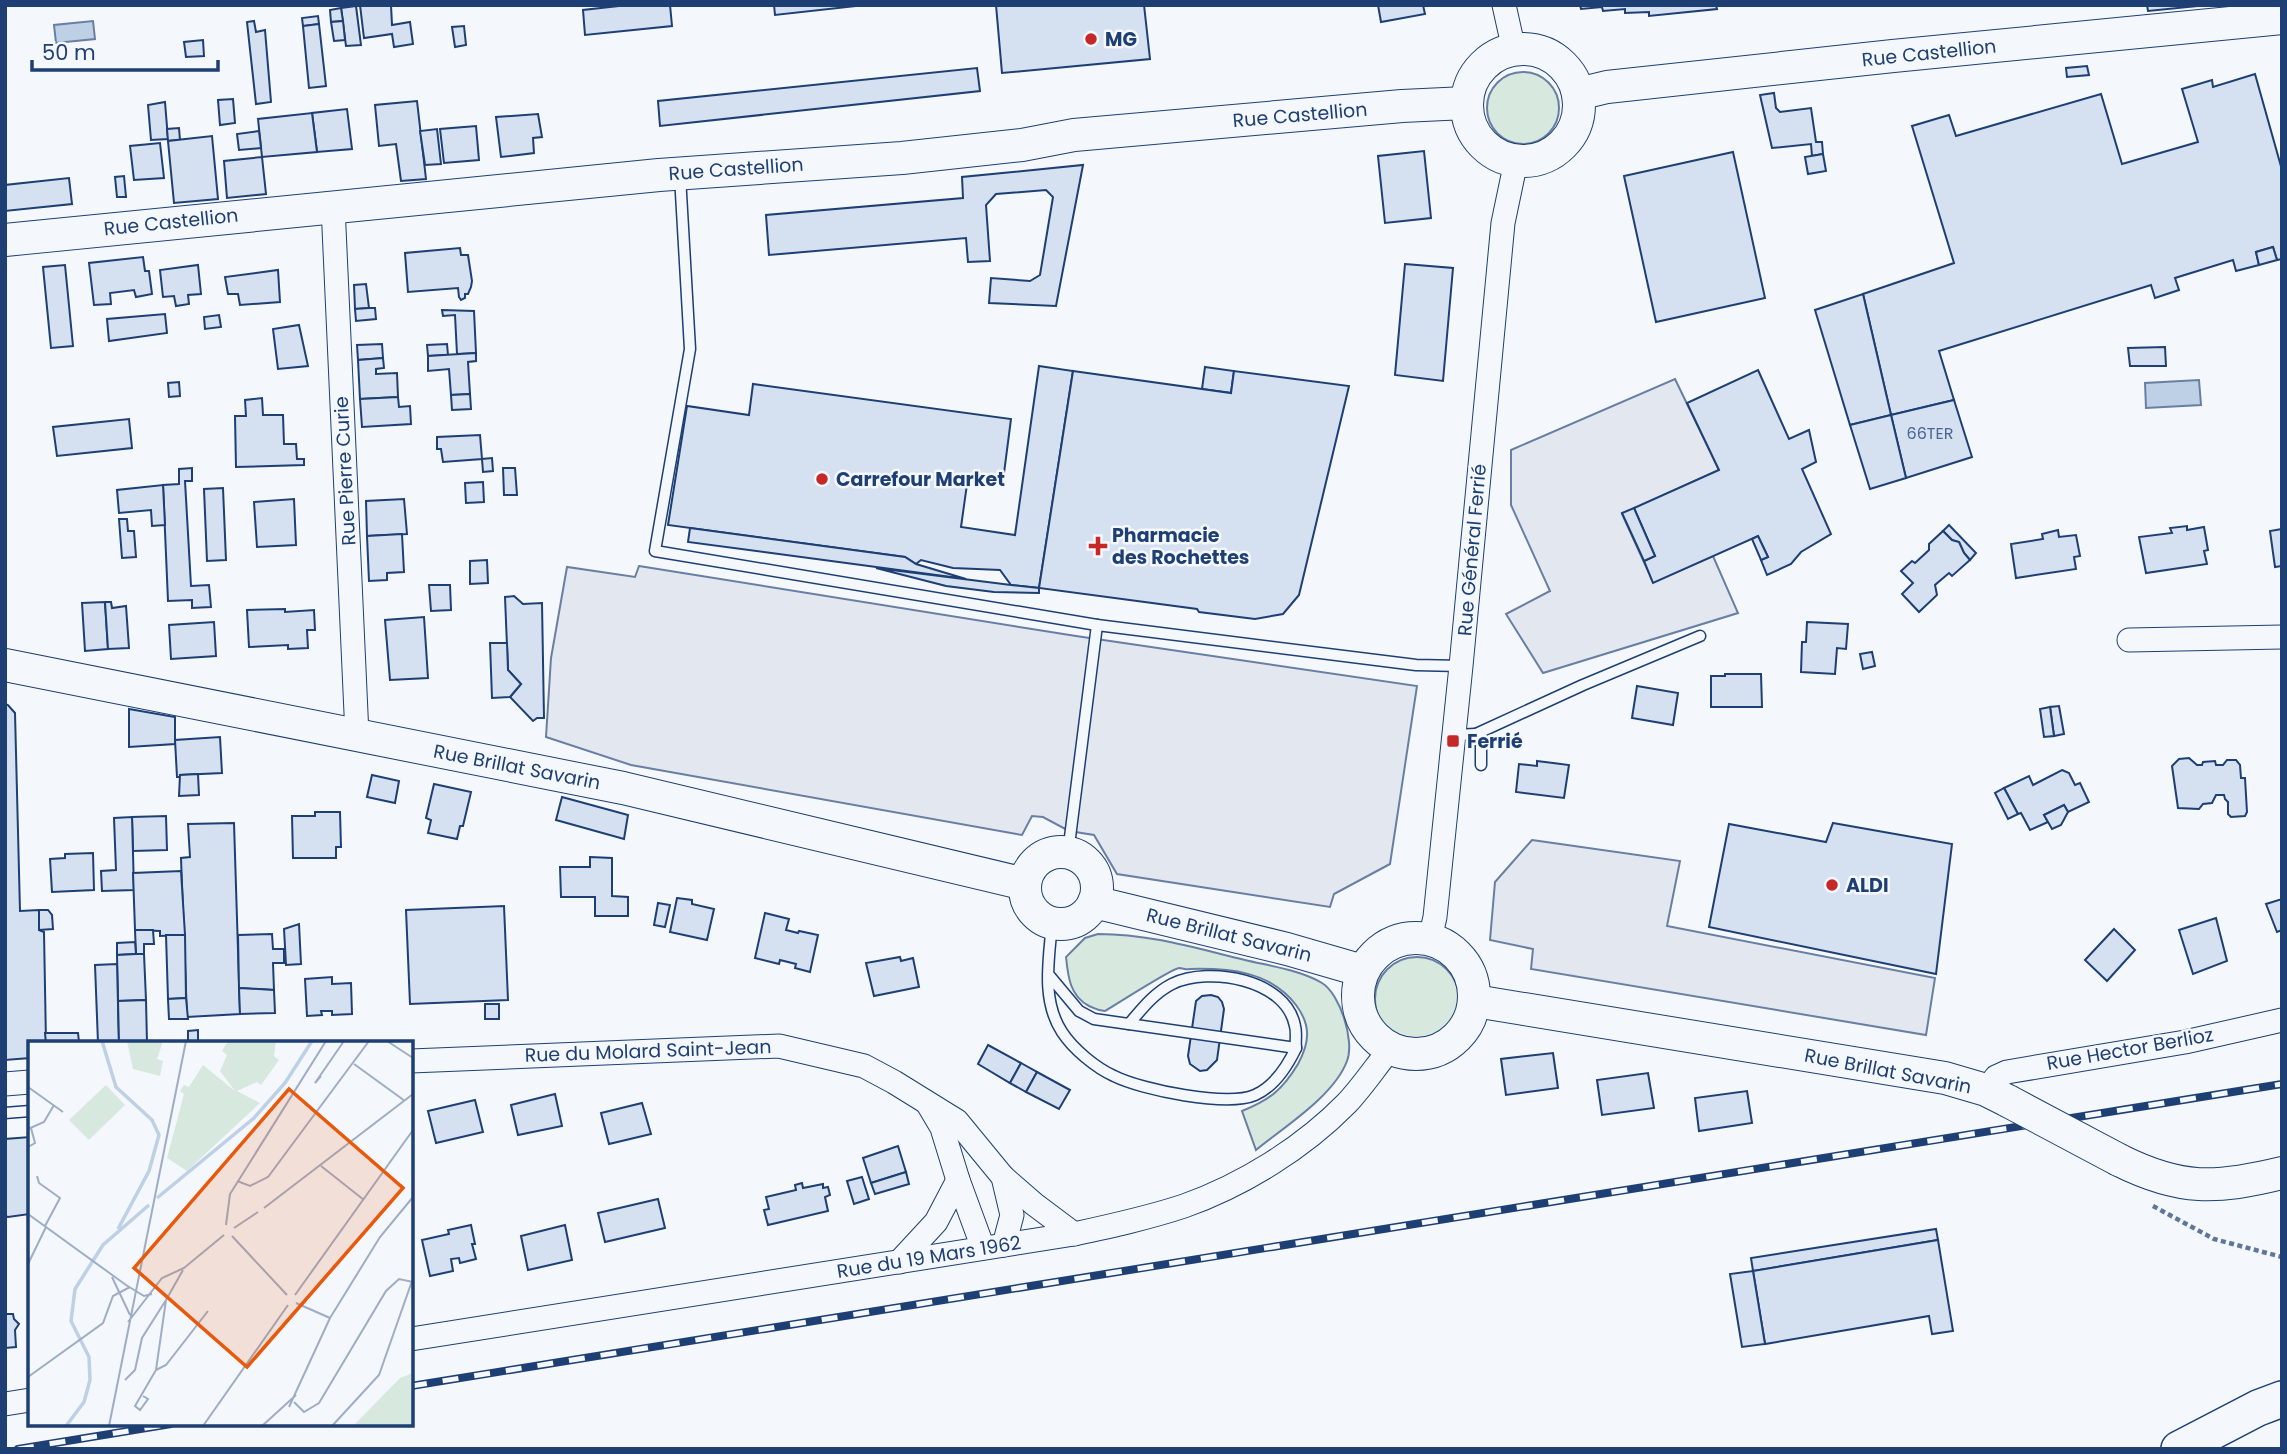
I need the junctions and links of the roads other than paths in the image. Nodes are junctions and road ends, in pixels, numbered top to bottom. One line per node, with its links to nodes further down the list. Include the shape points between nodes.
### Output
1 (1504, 5): 3 (street)
2 (2282, 19): 4 (main road, Rue Castellion, via 1893,56)
3 (1514, 50): 4 (main road, via 1538,51 1553,58 1566,69); 5 (main road, via 1491,59 1479,70)
4 (1578, 94): 6 (main road, via 1578,116 1563,146 1533,161)
5 (1466, 103): 6 (main road, via 1474,133 1485,147); 7 (main road, Rue Castellion, via 1074,135 902,158)
6 (1516, 161): 15 (street, Rue Général Ferrié, via 1503,223)
7 (680, 173): 8 (main road, Rue Castellion); 10 (lane, via 690,349 654,551)
8 (333, 206): 9 (main road, Rue Castellion); 16 (street, Rue Pierre Curie)
9 (5, 240)
10 (1097, 625): 15 (lane, via 1416,665); 19 (lane)
11 (1700, 636): 17 (lane)
12 (2282, 637): 13 (street)
13 (2129, 640)
14 (5, 665): 16 (main road, Rue Brillat Savarin)
15 (1461, 666): 17 (street, Rue Général Ferrié)
16 (357, 735): 20 (main road, Rue Brillat Savarin, via 623,788)
17 (1465, 735): 18 (lane, via 1481,742); 23 (street, Rue Général Ferrié)
18 (1481, 765)
19 (1068, 853): 20 (main road, via 1045,856 1035,863); 21 (main road, via 1093,872)
20 (1025, 884): 22 (main road, via 1035,912)
21 (1094, 902): 22 (main road, via 1072,922); 24 (main road, Rue Brillat Savarin)
22 (1052, 923): 25 (lane)
23 (1430, 939): 24 (main road, via 1405,938 1391,943 1378,951); 26 (main road, via 1454,951 1466,965)
24 (1363, 971): 30 (main road, via 1358,1001 1363,1020 1374,1037)
25 (1048, 974): 28 (lane, via 1079,1011 1094,1019); 29 (lane, via 1049,1003 1061,1031 1112,1076 1140,1086 1215,1099 1248,1097 1278,1078)
26 (1475, 1001): 30 (main road, via 1463,1031 1438,1050 1406,1054); 34 (main road, Rue Brillat Savarin, via 1945,1079)
27 (2282, 1020): 34 (street, Rue Hector Berlioz, via 2185,1042 2007,1072 1996,1077)
28 (1129, 1024): 29 (lane); 29 (lane, via 1171,984 1214,976 1239,979 1259,986 1287,1008 1295,1026)
29 (1296, 1048)
30 (1391, 1048): 41 (street, Rue du 19 Mars 1962, via 1347,1102 1278,1159 1186,1205)
31 (413, 1061): 35 (street, Rue du Molard Saint-Jean, via 779,1046 864,1066)
32 (28, 1082): 33 (street)
33 (5, 1084)
34 (1997, 1095): 38 (main road, Rue Brillat Savarin, bridge, via 2119,1160 2187,1184 2215,1186)
35 (925, 1101): 39 (street, via 957,1121); 40 (street, Rue du Molard Saint-Jean, via 942,1128)
36 (28, 1111): 37 (lane)
37 (5, 1113)
38 (2282, 1173)
39 (1003, 1177): 41 (street); 42 (street, via 1012,1215)
40 (958, 1180): 42 (street, Rue du Molard Saint-Jean); 43 (street, via 936,1222)
41 (1074, 1234): 42 (street, Rue du 19 Mars 1962)
42 (993, 1247): 43 (street, Rue du 19 Mars 1962)
43 (899, 1262): 44 (street, Rue du 19 Mars 1962)
44 (413, 1339)
45 (2274, 1399): 48 (main road)
46 (28, 1400): 47 (street)
47 (5, 1404)
48 (2179, 1449)

